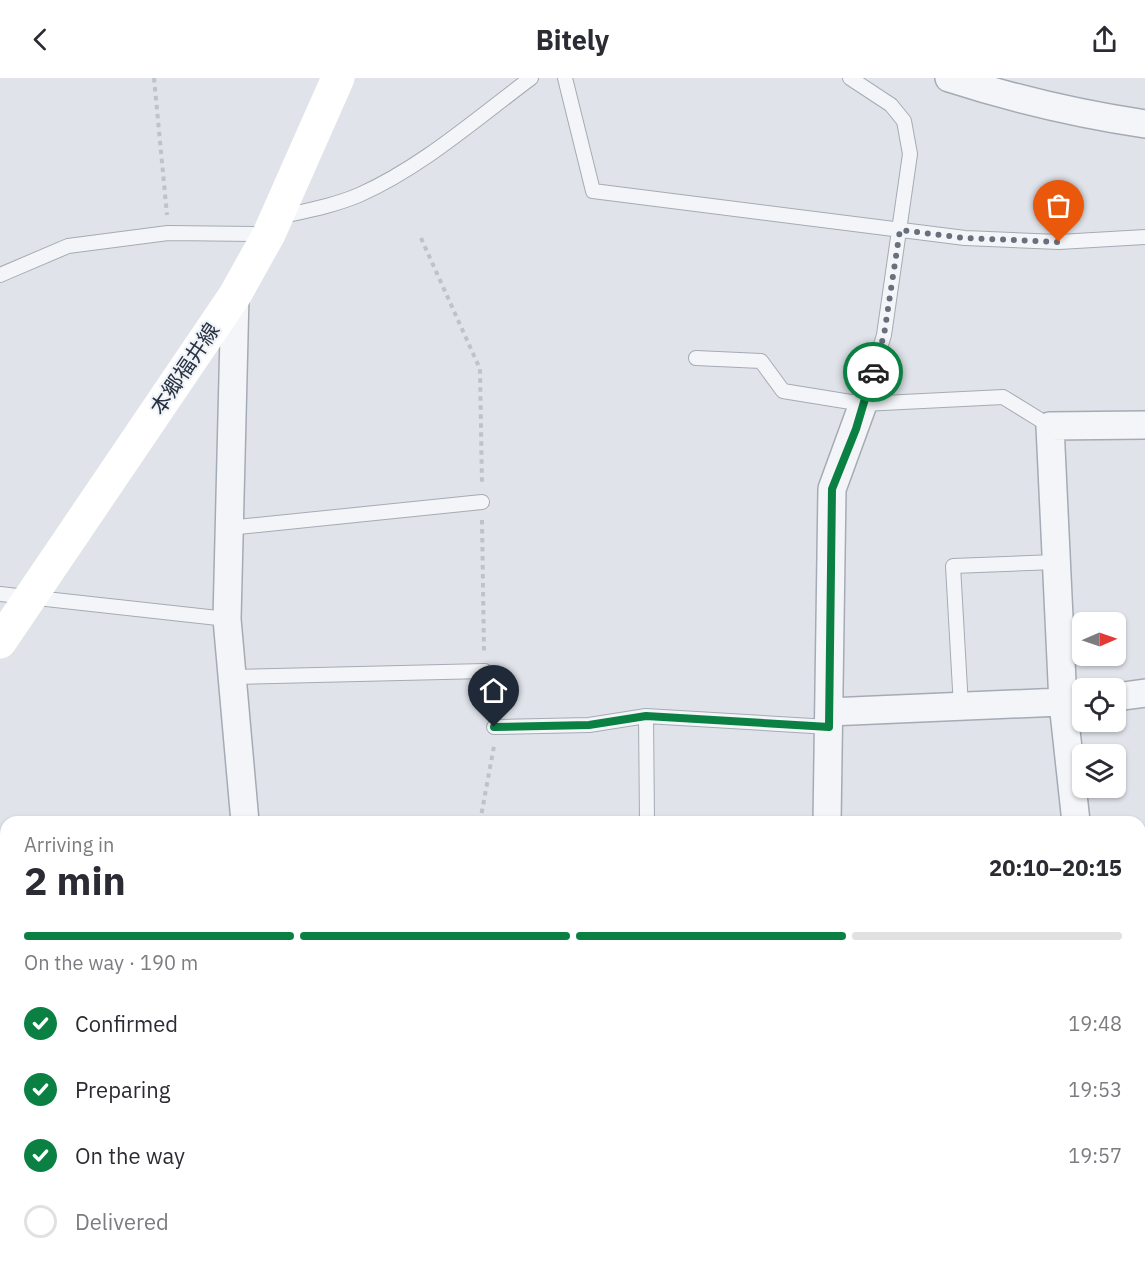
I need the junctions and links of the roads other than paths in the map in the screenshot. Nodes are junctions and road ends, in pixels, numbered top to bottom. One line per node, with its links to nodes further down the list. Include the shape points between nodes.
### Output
1 (338, 78): 7 (main road, 本郷福井線)
2 (531, 78): 7 (lane, via 406,170 358,195)
3 (564, 78): 8 (lane, via 593,191)
4 (850, 78): 8 (lane, via 891,105 904,122 910,153)
5 (949, 78): 6 (street, via 1086,116)
6 (1145, 124)
7 (273, 226): 10 (lane, via 168,233 68,246); 11 (main road, 本郷福井線)
8 (900, 230): 9 (lane, via 965,238 1059,242); 13 (lane, via 884,335)
9 (1145, 237)
10 (0, 275)
11 (235, 296): 17 (street); 19 (main road, 本郷福井線)
12 (696, 358): 13 (lane, via 762,361 783,391)
13 (863, 404): 15 (lane, via 1003,397); 30 (street, via 832,489)
14 (1145, 425): 15 (street)
15 (1050, 426): 18 (street)
16 (482, 502): 17 (lane)
17 (228, 528): 20 (street)
18 (1056, 562): 25 (street); 28 (lane, via 953,566)
19 (15, 596): 20 (lane); 21 (main road, 本郷福井線)
20 (227, 619): 23 (street)
21 (0, 642)
22 (485, 671): 23 (lane)
23 (232, 677): 33 (street)
24 (1145, 693): 26 (street)
25 (1072, 694)
26 (1126, 696)
27 (1072, 702): 28 (street)
28 (961, 707): 30 (street)
29 (646, 716): 30 (lane); 31 (lane, via 589,725); 34 (lane)
30 (829, 720): 35 (street)
31 (494, 727)
32 (1074, 732): 36 (street)
33 (244, 816)
34 (647, 816)
35 (827, 816)
36 (1077, 816)

